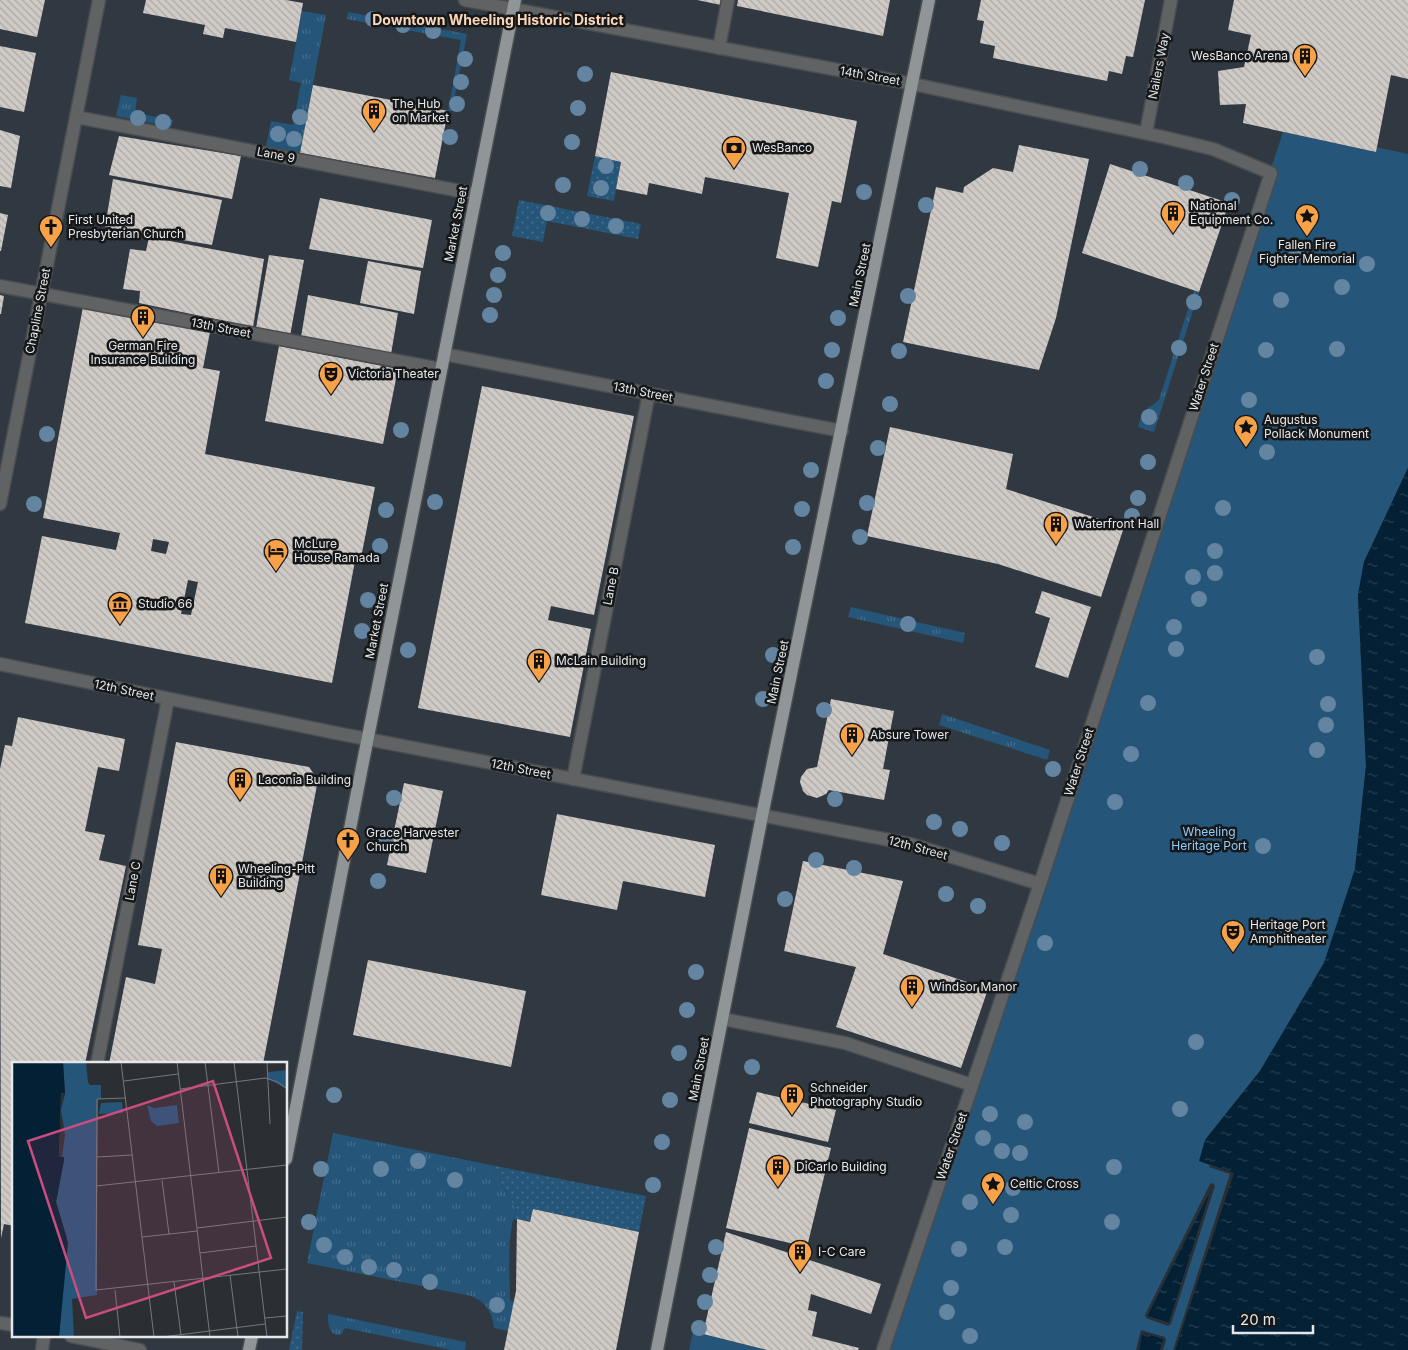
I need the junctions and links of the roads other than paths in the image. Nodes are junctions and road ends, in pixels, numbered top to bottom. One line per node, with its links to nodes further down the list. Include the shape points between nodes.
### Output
1 (99, 0): 9 (street, Chapline Street)
2 (465, 0): 6 (street, 14th Street)
3 (728, 0): 7 (street)
4 (929, 0): 8 (main road, Main Street)
5 (1171, 0): 10 (street, Nailers Way)
6 (514, 5): 7 (street, 14th Street); 12 (main road, Market Street)
7 (719, 48): 8 (street, 14th Street)
8 (913, 84): 10 (street, 14th Street); 18 (main road, Main Street)
9 (76, 117): 12 (street, Lane 9); 14 (street, Chapline Street)
10 (1146, 133): 11 (street, 14th Street, via 1213,150)
11 (1271, 173): 25 (street, Water Street)
12 (476, 194): 15 (main road, Market Street)
13 (0, 286): 14 (street, 13th Street)
14 (41, 294): 16 (street, 13th Street); 19 (street, Chapline Street)
15 (444, 354): 16 (main road, Market Street); 17 (street, 13th Street)
16 (441, 369): 22 (main road, Market Street)
17 (649, 394): 18 (street, 13th Street); 23 (street, Lane B)
18 (842, 431): 24 (main road, Main Street)
19 (0, 504)
20 (0, 664): 21 (street, 12th Street)
21 (168, 698): 22 (street, 12th Street); 27 (street, Lane C)
22 (367, 739): 23 (street, 12th Street); 29 (main road, Market Street)
23 (573, 779): 24 (street, 12th Street)
24 (762, 816): 25 (street, 12th Street, via 910,844); 26 (main road, Main Street)
25 (1040, 884): 28 (street, Water Street)
26 (723, 1019): 28 (street, via 845,1044); 32 (main road, Main Street)
27 (97, 1062)
28 (972, 1084): 33 (street, Water Street)
29 (288, 1149)
30 (81, 1338): 31 (street)
31 (140, 1350)
32 (657, 1350)
33 (884, 1350)

